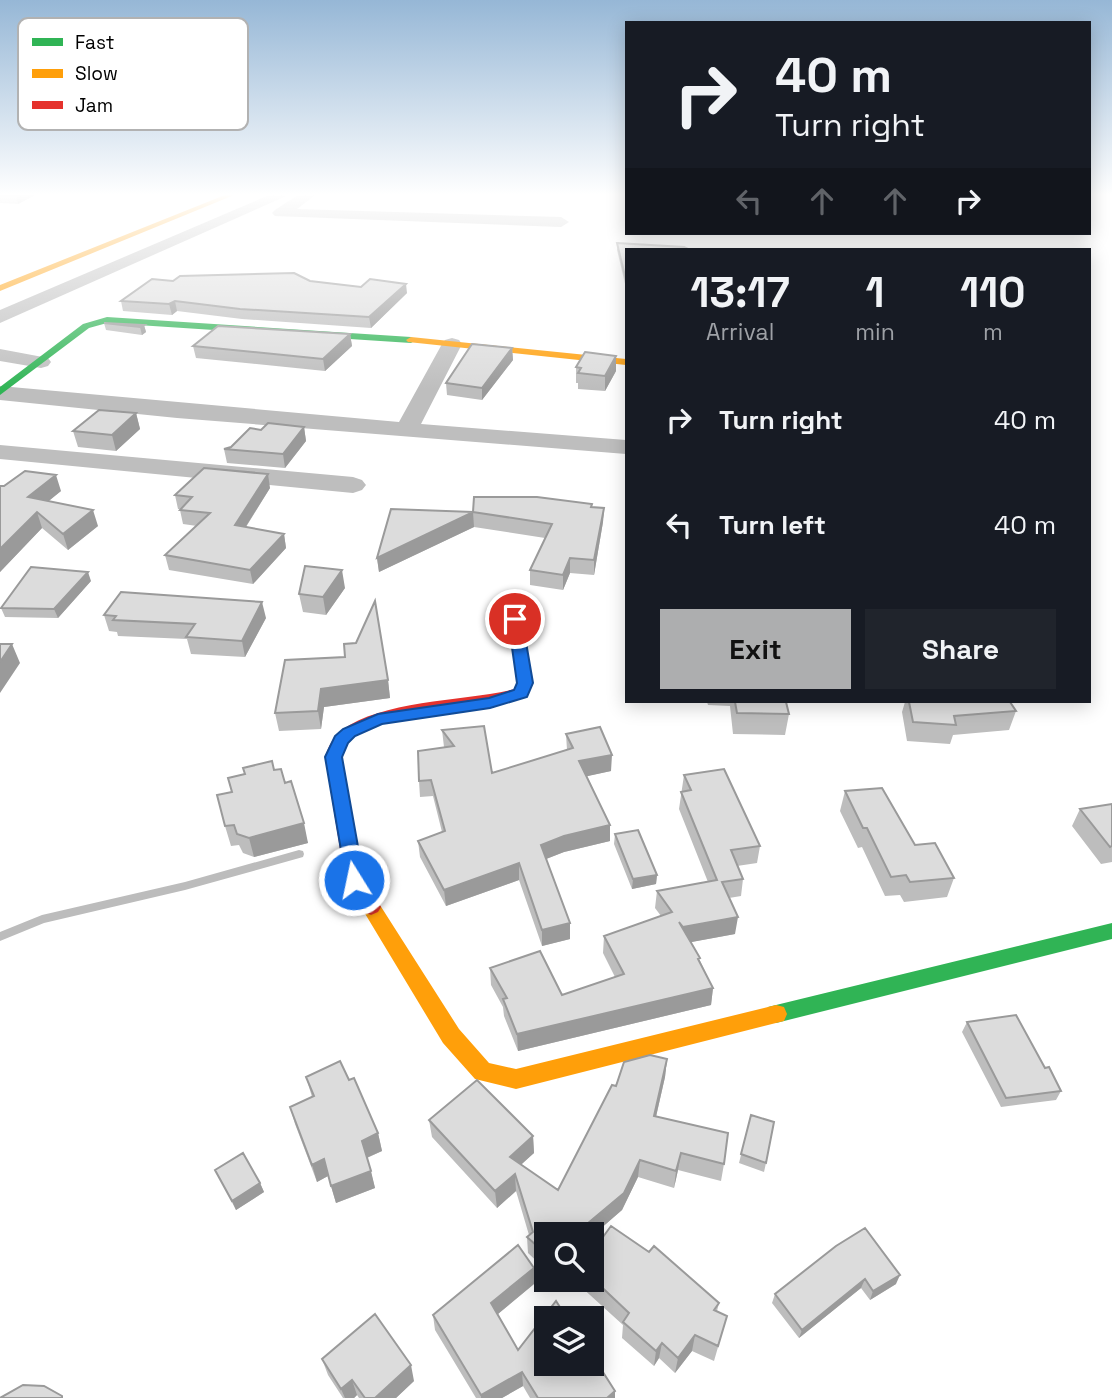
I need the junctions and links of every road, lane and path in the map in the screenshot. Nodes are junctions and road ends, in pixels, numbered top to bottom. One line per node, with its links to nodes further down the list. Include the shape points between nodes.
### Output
1 (40, 258): 4 (main road)
2 (74, 258): 5 (main road)
3 (136, 258): 6 (street)
4 (0, 274)
5 (0, 288)
6 (0, 317)
7 (452, 344): 9 (main road, via 107,320 86,326); 10 (main road); 12 (street)
8 (0, 355): 9 (street)
9 (41, 362): 11 (main road)
10 (625, 362)
11 (0, 393): 12 (street)
12 (407, 428): 13 (street)
13 (625, 447)
14 (0, 453): 15 (street)
15 (353, 485)
16 (512, 598): 17 (main road, via 525,683 521,693 490,703 378,719 349,733 333,757 354,880 451,1036 484,1072 516,1079)
17 (1112, 931)

